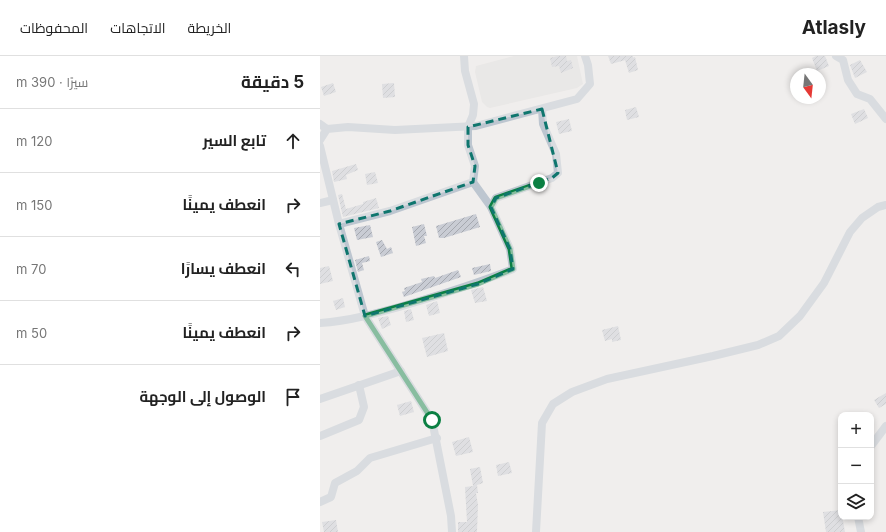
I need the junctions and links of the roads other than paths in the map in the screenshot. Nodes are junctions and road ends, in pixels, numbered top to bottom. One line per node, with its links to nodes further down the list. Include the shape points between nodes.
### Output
1 (464, 56): 7 (street, via 465,71 474,104)
2 (836, 56): 5 (street, via 843,60 848,80 857,94 870,99)
3 (586, 57): 4 (street, via 590,84 577,99)
4 (542, 109): 7 (street); 14 (street, via 543,124 556,154 558,173 552,178 496,198)
5 (886, 119)
6 (324, 127): 7 (street, via 394,130); 8 (street)
7 (468, 127): 10 (street, via 468,145 475,166)
8 (320, 140)
9 (320, 146): 11 (street)
10 (473, 182): 14 (street); 15 (street, via 390,211)
11 (333, 200): 12 (street); 15 (street)
12 (320, 203)
13 (886, 206): 28 (street, via 878,207 854,227 824,283 800,316 779,336 713,356 607,379 572,392 553,404 542,423)
14 (491, 207): 16 (street, via 510,249 513,269 478,284)
15 (339, 224): 16 (street)
16 (365, 316): 17 (street); 18 (street)
17 (320, 323)
18 (401, 372): 19 (street); 23 (street, via 432,420)
19 (359, 385): 20 (street); 22 (street, via 364,407 359,420)
20 (320, 399)
21 (886, 426): 24 (street)
22 (320, 436)
23 (437, 438): 25 (street, via 370,458 357,471 335,483 330,497); 27 (street)
24 (874, 442)
25 (320, 502)
26 (859, 520): 29 (street)
27 (452, 532)
28 (536, 532)
29 (861, 532)

